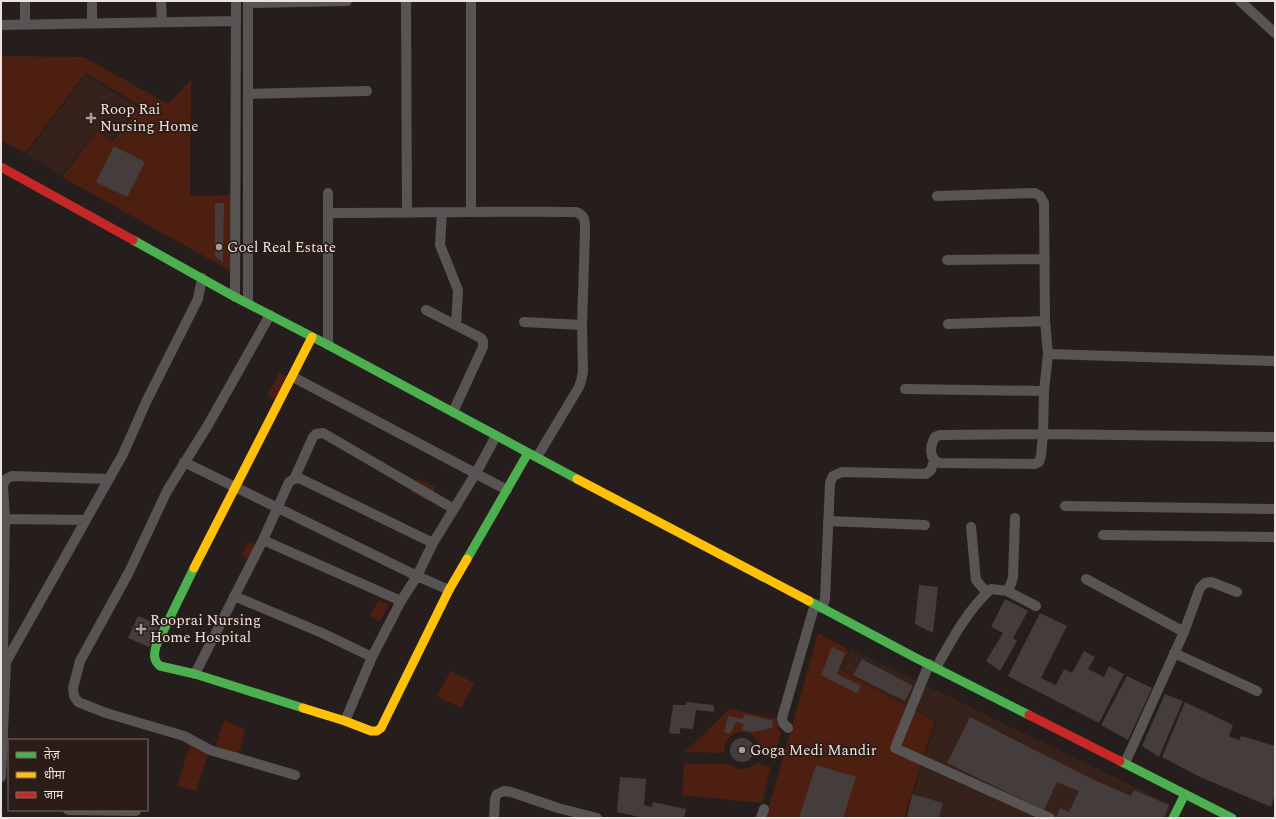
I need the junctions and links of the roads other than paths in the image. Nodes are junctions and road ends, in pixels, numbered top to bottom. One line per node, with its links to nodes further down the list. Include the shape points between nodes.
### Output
1 (25, 1): 14 (street)
2 (92, 1): 12 (street)
3 (161, 1): 11 (street)
4 (236, 1): 10 (street)
5 (347, 1): 9 (street)
6 (406, 1): 23 (street)
7 (471, 1): 21 (street)
8 (1240, 1): 15 (street)
9 (248, 2): 17 (street)
10 (236, 21): 11 (street); 28 (street)
11 (162, 22): 12 (street)
12 (92, 23): 14 (street)
13 (1, 25): 14 (street)
14 (25, 25)
15 (1275, 34)
16 (367, 91): 17 (street)
17 (249, 94): 29 (street)
18 (1, 167): 27 (street)
19 (328, 193): 24 (street)
20 (937, 196): 25 (street, via 1035,193 1044,203)
21 (471, 211): 22 (street); 36 (street, via 576,212 582,215 585,219)
22 (442, 212): 23 (street); 35 (street, via 440,245 458,290)
23 (407, 213): 24 (street)
24 (328, 214): 38 (street)
25 (1045, 259): 26 (street); 32 (street)
26 (947, 260)
27 (202, 278): 28 (street); 52 (street, via 198,299)
28 (235, 297): 29 (street)
29 (248, 303): 31 (street)
30 (426, 310): 35 (street)
31 (270, 314): 37 (street); 50 (street, via 208,425)
32 (1045, 321): 34 (street); 39 (street)
33 (524, 322): 36 (street)
34 (948, 324)
35 (456, 325): 44 (street, via 480,338 483,347)
36 (582, 325): 48 (street, via 583,372 579,388)
37 (312, 338): 38 (street); 41 (street)
38 (328, 345): 44 (street)
39 (1048, 354): 40 (street); 43 (street)
40 (1275, 361)
41 (293, 377): 51 (street); 54 (street)
42 (905, 389): 43 (street)
43 (1044, 390): 45 (street)
44 (452, 412): 46 (street)
45 (1043, 434): 47 (street); 49 (street, via 1041,456 1039,462 1034,464); 49 (street, via 935,436 932,442)
46 (496, 436): 48 (street); 51 (street)
47 (1275, 437)
48 (532, 455): 55 (street); 79 (street)
49 (934, 461): 63 (street, via 931,470 926,474 842,472 833,476 830,483)
50 (184, 462): 54 (street); 91 (street, via 167,491 129,572 80,661 73,688 74,696 78,702 106,713 184,736 210,750)
51 (476, 474): 55 (street); 58 (street)
52 (109, 479): 61 (street, via 12,476 6,479 3,485); 62 (street)
53 (294, 479): 57 (street, via 290,482); 58 (street, via 313,437 323,433); 69 (street, via 299,478)
54 (235, 488): 57 (street); 86 (street, via 200,554 154,654 155,661 160,666)
55 (507, 490): 73 (street)
56 (1065, 506): 59 (street)
57 (278, 508): 68 (street); 71 (street)
58 (454, 509): 69 (street)
59 (1275, 509)
60 (1015, 518): 74 (street, via 1013,577)
61 (5, 519): 62 (street); 70 (street)
62 (86, 520): 85 (street)
63 (828, 521): 64 (street); 79 (street, via 824,599)
64 (925, 525)
65 (971, 527): 76 (street, via 976,580)
66 (1103, 535): 67 (street)
67 (1275, 537)
68 (263, 540): 77 (street); 78 (street)
69 (433, 543): 71 (street)
70 (3, 544): 85 (street)
71 (417, 576): 73 (street); 78 (street)
72 (1086, 579): 81 (street)
73 (449, 590): 88 (street, via 382,728 371,731)
74 (1007, 591): 76 (street, via 991,589); 80 (street)
75 (1237, 592): 81 (street, via 1212,582 1205,583 1196,597)
76 (987, 593): 84 (street)
77 (234, 596): 83 (street); 86 (street)
78 (401, 601): 83 (street)
79 (818, 606): 84 (street); 89 (street, via 782,718)
80 (1036, 606)
81 (1184, 632): 82 (street)
82 (1174, 653): 87 (street); 90 (street)
83 (372, 657): 88 (street)
84 (932, 666): 90 (street); 99 (street, via 895,748)
85 (4, 669): 92 (street)
86 (195, 674): 88 (street)
87 (1258, 692)
88 (345, 721)
89 (788, 728)
90 (1125, 763): 93 (street)
91 (295, 775)
92 (1, 777)
93 (1185, 794): 100 (street); 101 (street)
94 (91, 811): 95 (street)
95 (136, 813)
96 (558, 813): 97 (street, via 504,791 497,794 495,799); 98 (street)
97 (494, 818)
98 (597, 818)
99 (1050, 818)
100 (1173, 818)
101 (1232, 818)

